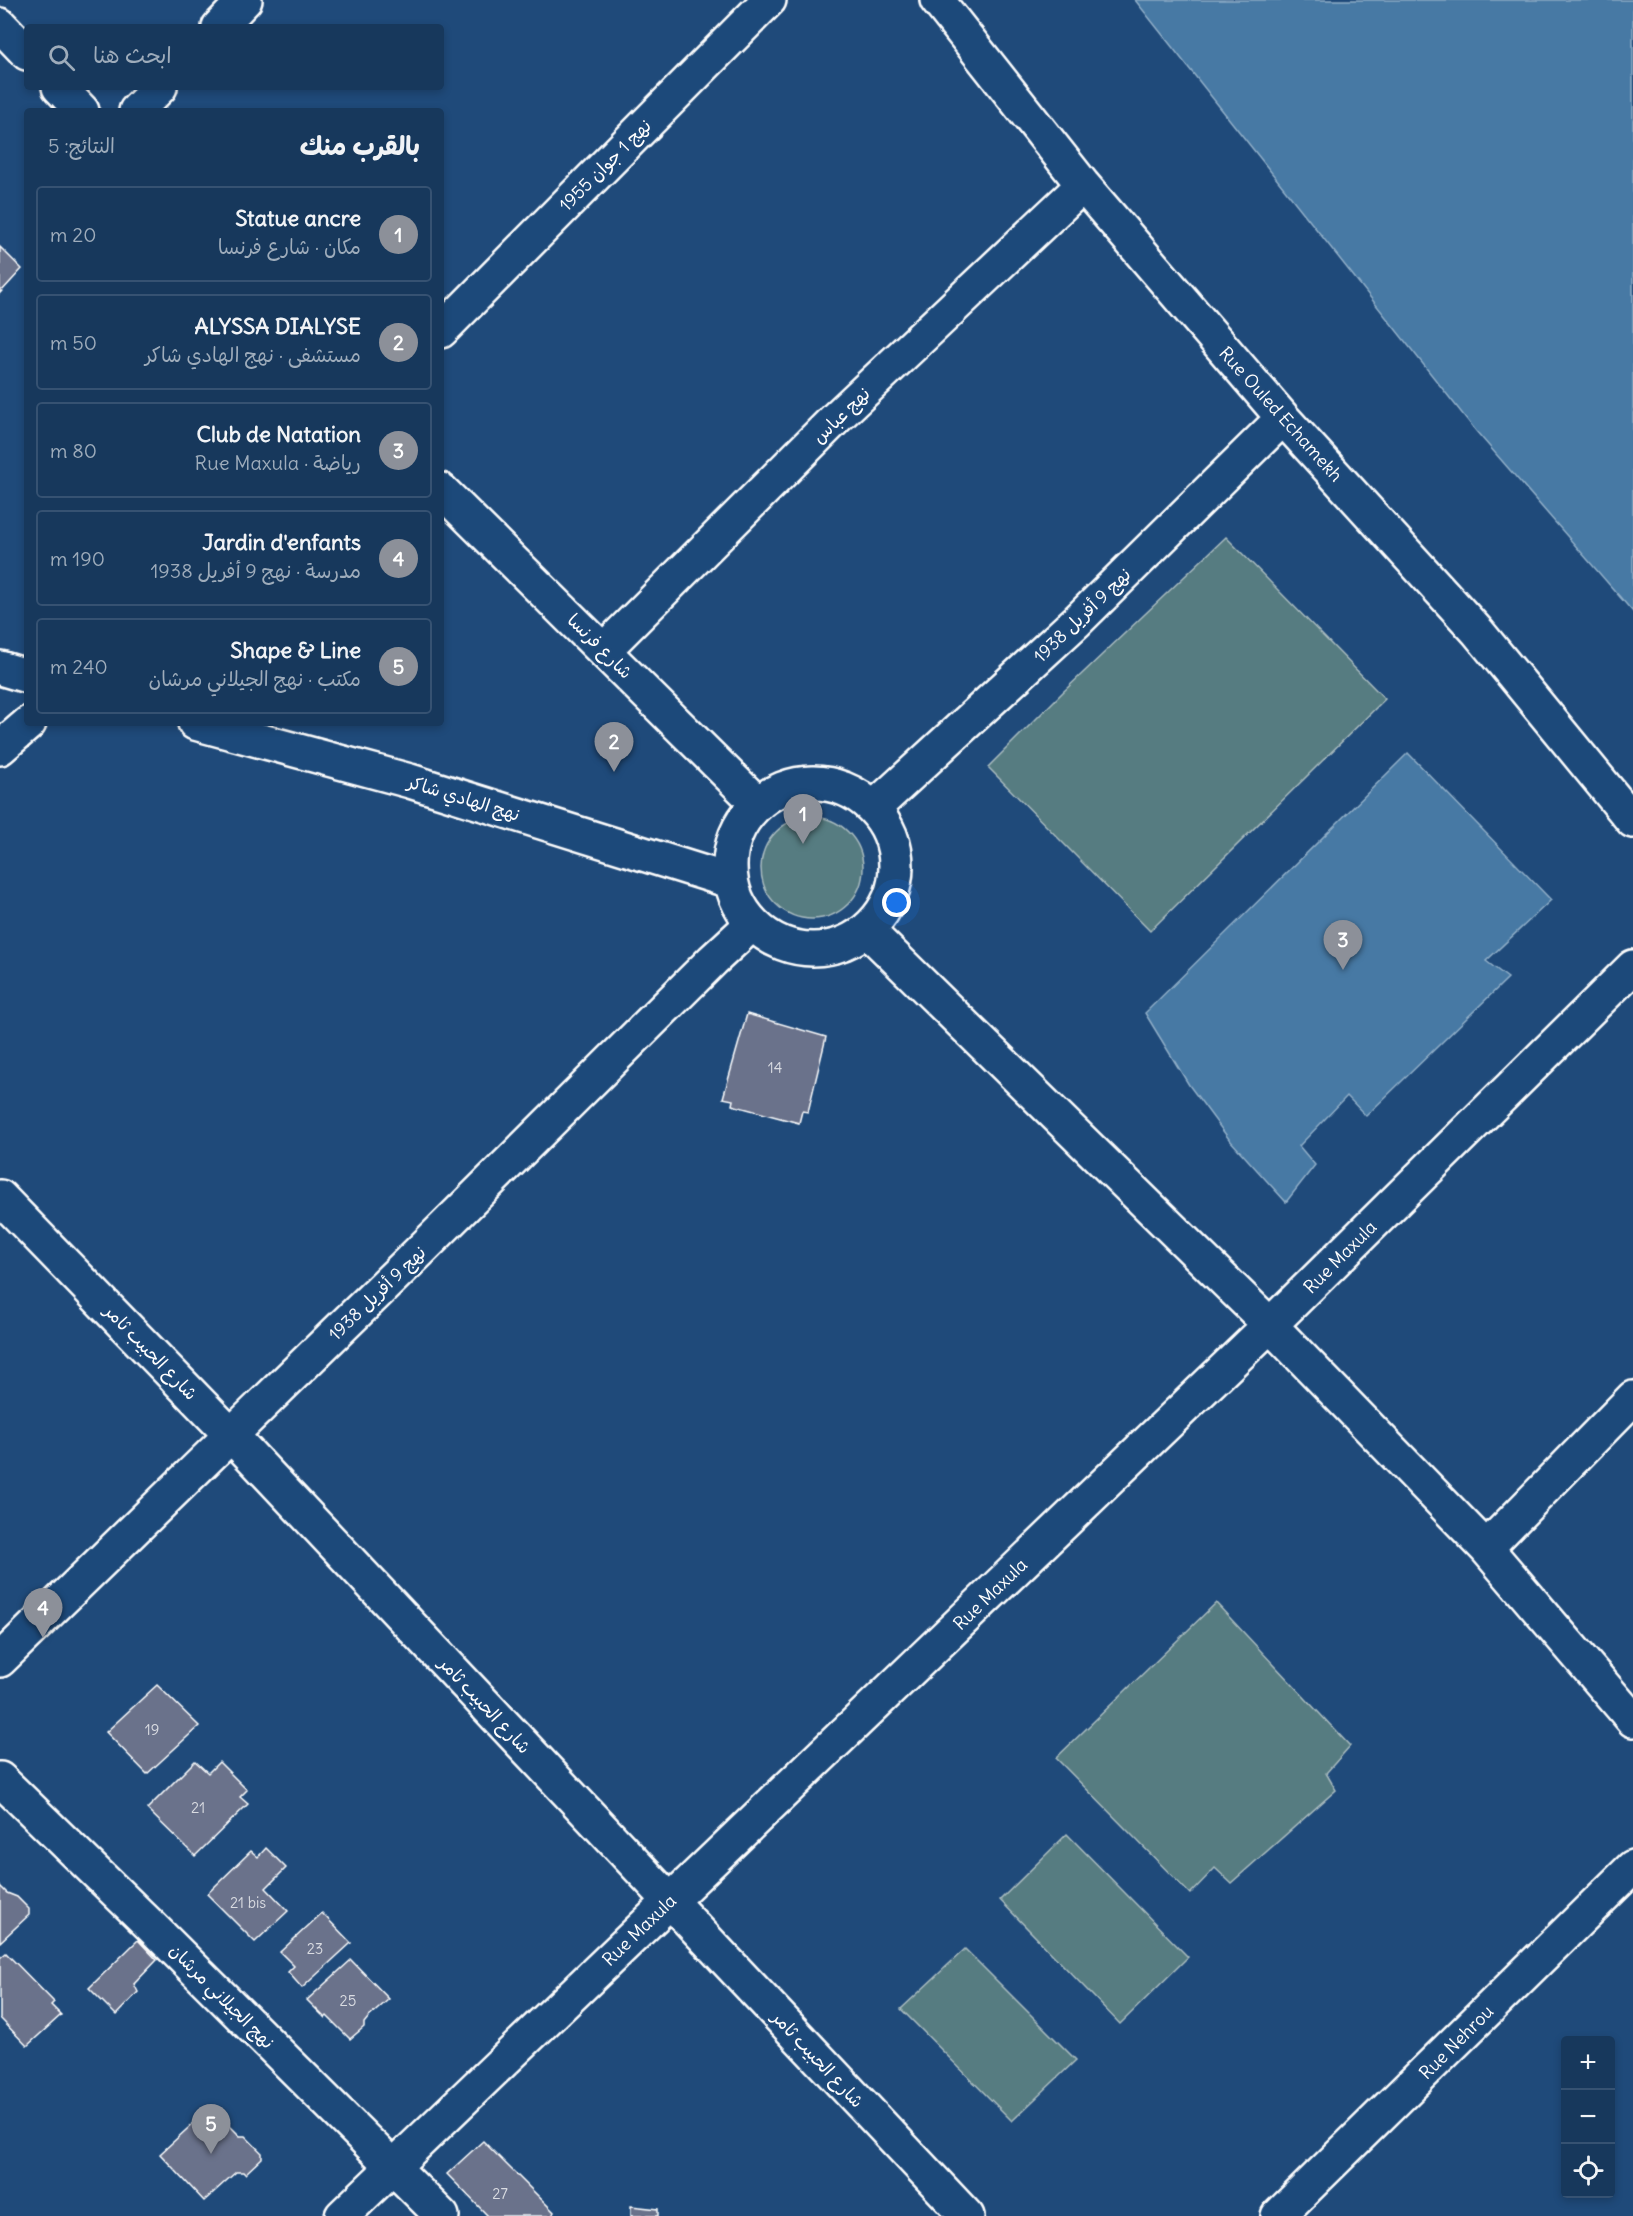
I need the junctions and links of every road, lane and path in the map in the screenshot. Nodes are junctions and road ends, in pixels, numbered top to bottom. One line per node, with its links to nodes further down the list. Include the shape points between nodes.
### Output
1 (245, 0): 4 (street)
2 (769, 0): 12 (street, نهج 1 جوان 1955)
3 (937, 0): 11 (street, Rue Ouled Echamekh)
4 (222, 24)
5 (0, 25): 6 (street)
6 (24, 50)
7 (62, 90): 9 (street)
8 (157, 90): 10 (street)
9 (79, 108)
10 (139, 108)
11 (1083, 185): 13 (street, Rue Ouled Echamekh); 15 (street, نهج عباس, via 836,418)
12 (444, 328)
13 (1283, 418): 22 (street, نهج 9 أفريل 1938, via 1077,621); 23 (street, Rue Ouled Echamekh, via 1478,632)
14 (444, 493): 15 (street, شارع فرنسا)
15 (604, 650): 21 (street, شارع فرنسا)
16 (0, 668): 17 (street)
17 (24, 675)
18 (26, 726): 20 (street)
19 (206, 726): 24 (street, نهج الهادي شاكر, via 410,781)
20 (0, 748)
21 (757, 803): 22 (street, via 780,789 801,783 823,783 844,789); 24 (street, via 735,835 727,870)
22 (875, 807): 26 (street, via 891,837 897,862 894,887 884,910)
23 (1633, 821)
24 (730, 881): 25 (street, via 738,904)
25 (752, 924): 26 (street, via 772,939 796,948 821,950 846,944); 31 (street, نهج 9 أفريل 1938)
26 (867, 930): 29 (street)
27 (1633, 967): 29 (street, Rue Maxula)
28 (0, 1197): 31 (street, شارع الحبيب ثامر)
29 (1270, 1325): 32 (street); 37 (street, Rue Maxula)
30 (1633, 1398): 32 (street)
31 (231, 1436): 33 (street, نهج 9 أفريل 1938); 37 (street, شارع الحبيب ثامر)
32 (1486, 1548): 34 (street)
33 (0, 1660)
34 (1633, 1720)
35 (0, 1779): 38 (street, نهج الجيلاني مرشان)
36 (1633, 1867): 42 (street, Rue Nehrou)
37 (669, 1901): 38 (street, Rue Maxula); 41 (street, شارع الحبيب ثامر)
38 (394, 2167): 39 (street, Rue Maxula); 40 (street, نهج الجيلاني مرشان)
39 (342, 2216)
40 (442, 2216)
41 (967, 2216)
42 (1278, 2216)

